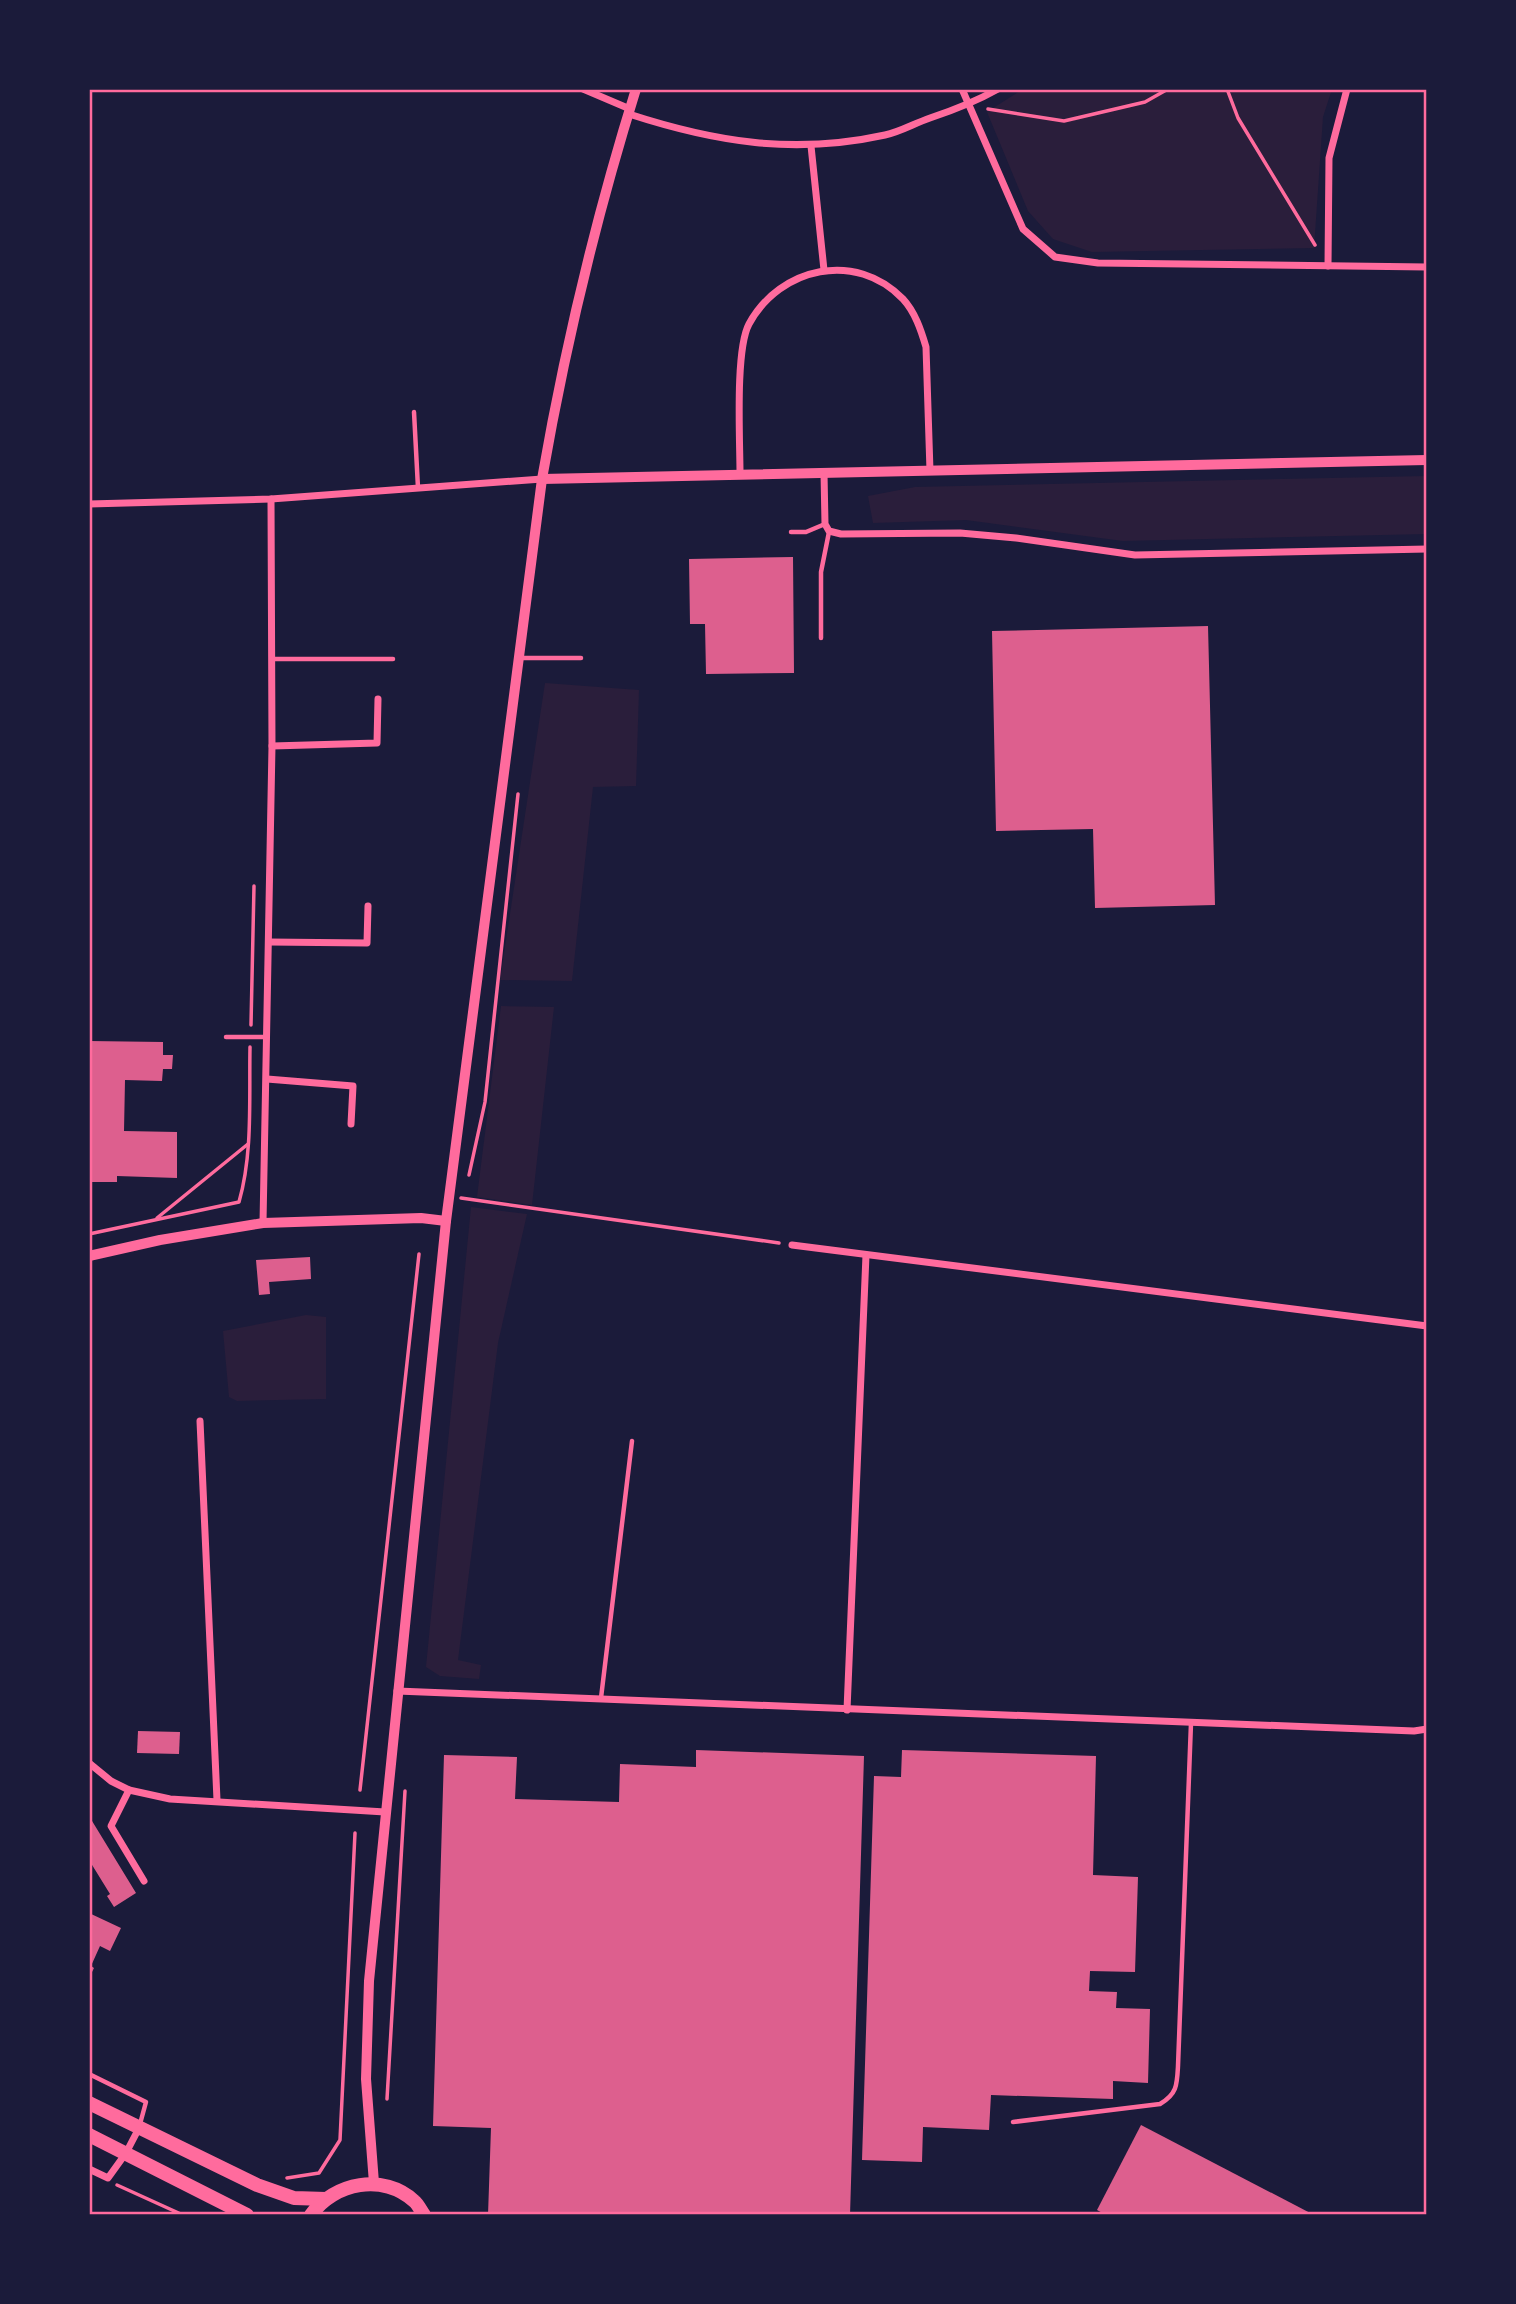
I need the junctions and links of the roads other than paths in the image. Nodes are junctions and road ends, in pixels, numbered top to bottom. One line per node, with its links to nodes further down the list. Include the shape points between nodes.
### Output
1 (583, 89): 7 (street)
2 (636, 89): 7 (street)
3 (962, 89): 6 (street)
4 (998, 89): 6 (street)
5 (1347, 89): 9 (street, via 1329,158)
6 (968, 106): 8 (street, via 887,135); 9 (street, via 1023,229 1055,257 1098,262)
7 (629, 112): 8 (street, via 690,133 737,142); 17 (street, via 582,281)
8 (811, 146): 11 (street)
9 (1328, 266): 10 (street)
10 (1427, 267)
11 (824, 270): 14 (street, via 867,276 903,299 914,314 926,347); 16 (street, via 795,279 767,299 743,337)
12 (414, 412): 18 (lane)
13 (1427, 460): 14 (street)
14 (930, 471): 15 (street)
15 (824, 473): 16 (street); 21 (street)
16 (740, 474): 17 (street)
17 (541, 479): 18 (street); 25 (street)
18 (418, 488): 19 (street)
19 (271, 499): 20 (street); 27 (street)
20 (89, 504)
21 (827, 527): 22 (lane); 23 (street, via 841,534 1006,537 1135,555); 24 (lane, via 821,572)
22 (791, 532)
23 (1427, 549)
24 (821, 638)
25 (519, 658): 26 (lane); 37 (street)
26 (581, 658)
27 (272, 659): 28 (lane); 30 (street)
28 (393, 659)
29 (378, 699): 30 (street, via 377,743)
30 (272, 746): 32 (street)
31 (368, 906): 32 (street, via 367,943)
32 (269, 942): 34 (street)
33 (226, 1037): 34 (lane)
34 (267, 1037): 35 (street)
35 (267, 1079): 36 (street, via 353,1086); 38 (street)
36 (351, 1124)
37 (446, 1221): 38 (street); 45 (street)
38 (263, 1223): 41 (street)
39 (792, 1245): 40 (street)
40 (866, 1255): 42 (street); 47 (street)
41 (89, 1256)
42 (1427, 1326)
43 (200, 1421): 52 (street)
44 (632, 1441): 46 (lane)
45 (397, 1691): 46 (street); 53 (street)
46 (600, 1699): 47 (street)
47 (847, 1710): 48 (street)
48 (1192, 1723): 49 (street); 57 (lane, via 1178,2066 1171,2098 1160,2104)
49 (1427, 1729)
50 (89, 1763): 51 (street)
51 (129, 1790): 52 (street); 54 (street, via 111,1826)
52 (217, 1800): 53 (street)
53 (385, 1812): 62 (street, via 366,2067)
54 (144, 1881)
55 (89, 2074): 58 (lane, via 146,2102)
56 (89, 2103): 58 (highway)
57 (1013, 2122)
58 (139, 2128): 60 (street); 63 (highway, via 257,2185 294,2198)
59 (89, 2135): 60 (highway)
60 (126, 2153): 61 (street, via 108,2179); 64 (highway)
61 (89, 2169)
62 (374, 2183): 63 (highway, via 344,2188); 66 (highway, via 414,2201)
63 (326, 2199): 65 (highway)
64 (247, 2215)
65 (311, 2215)
66 (424, 2215)

